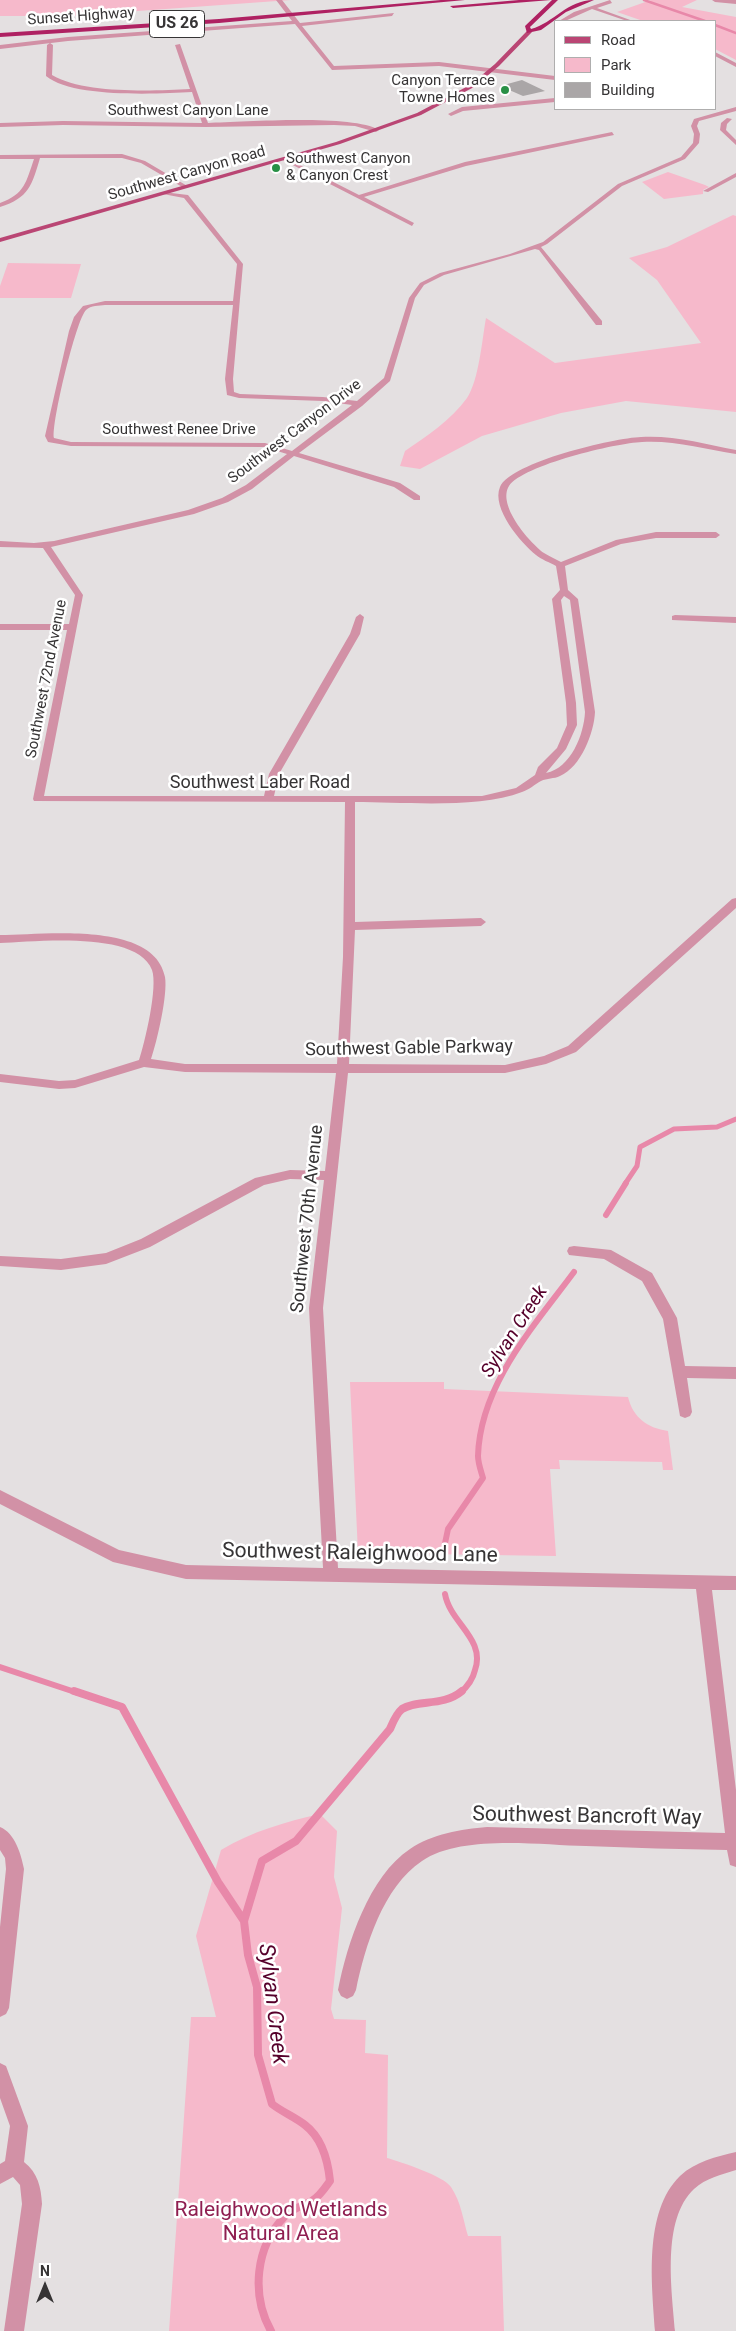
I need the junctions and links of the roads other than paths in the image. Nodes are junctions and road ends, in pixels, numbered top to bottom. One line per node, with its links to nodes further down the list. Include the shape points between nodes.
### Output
1 (407, 0): 16 (highway, Sunset Highway / US 26)
2 (462, 0): 13 (highway, Sunset Highway / US 26)
3 (548, 0): 13 (highway)
4 (555, 0): 21 (highway, via 526,28)
5 (591, 0): 21 (highway, via 564,11 539,29)
6 (716, 0): 9 (street)
7 (281, 2): 19 (street)
8 (610, 2): 12 (street)
9 (736, 2)
10 (289, 6): 11 (highway)
11 (272, 8)
12 (593, 8): 17 (street); 18 (street)
13 (354, 10): 22 (highway, Sunset Highway / US 26)
14 (227, 12): 16 (highway)
15 (392, 14): 19 (street)
16 (190, 18): 20 (highway, Sunset Highway / US 26)
17 (564, 20)
18 (628, 20)
19 (295, 22): 25 (street); 28 (street, via 332,68 426,63)
20 (0, 29)
21 (529, 32): 28 (main road, Southwest Canyon Road)
22 (0, 35)
23 (50, 45): 30 (street, via 48,76 62,83 114,90)
24 (178, 45): 30 (street)
25 (0, 47)
26 (716, 55): 27 (street)
27 (736, 65)
28 (493, 69): 29 (street); 38 (main road, Southwest Canyon Road, via 472,86 433,108)
29 (554, 78)
30 (195, 90): 37 (street)
31 (554, 100): 33 (street, via 462,109)
32 (736, 110): 34 (street, Southwest Canyon Drive)
33 (451, 114)
34 (717, 114): 35 (street); 52 (street, Southwest Canyon Drive, via 694,122 696,143 683,158 614,189 560,233)
35 (733, 120): 40 (street, via 724,123 723,130)
36 (0, 125): 37 (street, Southwest Canyon Lane, via 63,122)
37 (206, 125): 38 (street, Southwest Canyon Lane, via 343,123)
38 (376, 130): 43 (main road, Southwest Canyon Road)
39 (612, 134): 48 (street, via 465,164)
40 (736, 143)
41 (38, 156): 42 (street); 45 (street, via 122,156 143,162); 49 (street, via 25,192 21,197)
42 (0, 157)
43 (284, 159): 45 (main road, Southwest Canyon Road); 48 (street)
44 (736, 175): 46 (street)
45 (186, 187): 47 (main road, Southwest Canyon Road)
46 (706, 191)
47 (165, 193): 51 (main road, Southwest Canyon Road); 53 (street, via 186,196 238,260)
48 (359, 197): 50 (street)
49 (0, 205)
50 (412, 224)
51 (0, 240)
52 (536, 247): 54 (street, via 541,249); 55 (street, Southwest Canyon Drive, via 442,274 422,284 412,298 387,379)
53 (237, 303): 55 (street, via 230,393); 56 (street, Southwest Renee Drive, via 88,305 79,314 63,368 49,436 51,440 71,444 256,444)
54 (599, 323)
55 (359, 404): 56 (street, Southwest Canyon Drive)
56 (292, 452): 58 (street, Southwest Renee Drive, via 397,485); 61 (street, Southwest Canyon Drive, via 249,487 225,500 188,512)
57 (736, 452): 62 (street, via 668,441 631,440 606,444 518,474 506,484 503,493 511,522 541,555)
58 (417, 498)
59 (716, 535): 62 (street, via 656,535 619,542)
60 (0, 544): 61 (street, Southwest Canyon Drive)
61 (46, 545): 68 (street, Southwest 72nd Avenue, via 78,595)
62 (560, 565): 63 (street)
63 (564, 591): 69 (street, via 556,599 572,703 572,724 561,749 542,768); 69 (street, via 574,599 590,712 589,728 582,746 568,764 557,774)
64 (360, 617): 71 (street, via 355,634 274,774)
65 (675, 618): 66 (street)
66 (736, 620)
67 (0, 627): 68 (street)
68 (73, 627): 70 (street, Southwest 72nd Avenue)
69 (540, 777): 72 (street, Southwest Laber Road, via 519,790 482,799)
70 (38, 799): 71 (street, Southwest Laber Road)
71 (268, 799): 72 (street, Southwest Laber Road)
72 (350, 799): 75 (street, Southwest 70th Avenue)
73 (736, 902): 78 (street, Southwest Gable Parkway, via 572,1049 546,1060 505,1069)
74 (481, 922): 75 (street)
75 (349, 926): 78 (street, Southwest 70th Avenue)
76 (0, 939): 77 (street, via 98,940 131,945 155,962 160,983)
77 (144, 1063): 78 (street, Southwest Gable Parkway, via 185,1068); 79 (street, Southwest Gable Parkway, via 75,1084)
78 (343, 1068): 80 (street, Southwest 70th Avenue)
79 (0, 1078)
80 (330, 1176): 82 (street, via 285,1174 267,1178 121,1254 60,1264); 87 (street, Southwest 70th Avenue, via 316,1308)
81 (574, 1251): 83 (street, via 606,1254 647,1277 670,1318)
82 (0, 1261)
83 (679, 1372): 84 (street); 85 (street)
84 (736, 1373)
85 (685, 1412)
86 (0, 1496): 87 (street, Southwest Raleighwood Lane, via 93,1546 147,1565 208,1574)
87 (332, 1576): 88 (street, Southwest Raleighwood Lane)
88 (703, 1582): 89 (street, Southwest Raleighwood Lane); 91 (street)
89 (736, 1583)
90 (0, 1835): 93 (street, via 13,1855 15,1869)
91 (735, 1848): 92 (street, Southwest Bancroft Way, via 487,1834 442,1843 417,1854 383,1890 363,1926)
92 (347, 1990)
93 (0, 2008)
94 (0, 2072): 96 (street, via 19,2126)
95 (736, 2161): 98 (street, via 719,2163 696,2176 677,2194 665,2221 661,2253)
96 (7, 2170): 97 (street, via 24,2173 31,2185 32,2204)
97 (14, 2331)
98 (665, 2331)

